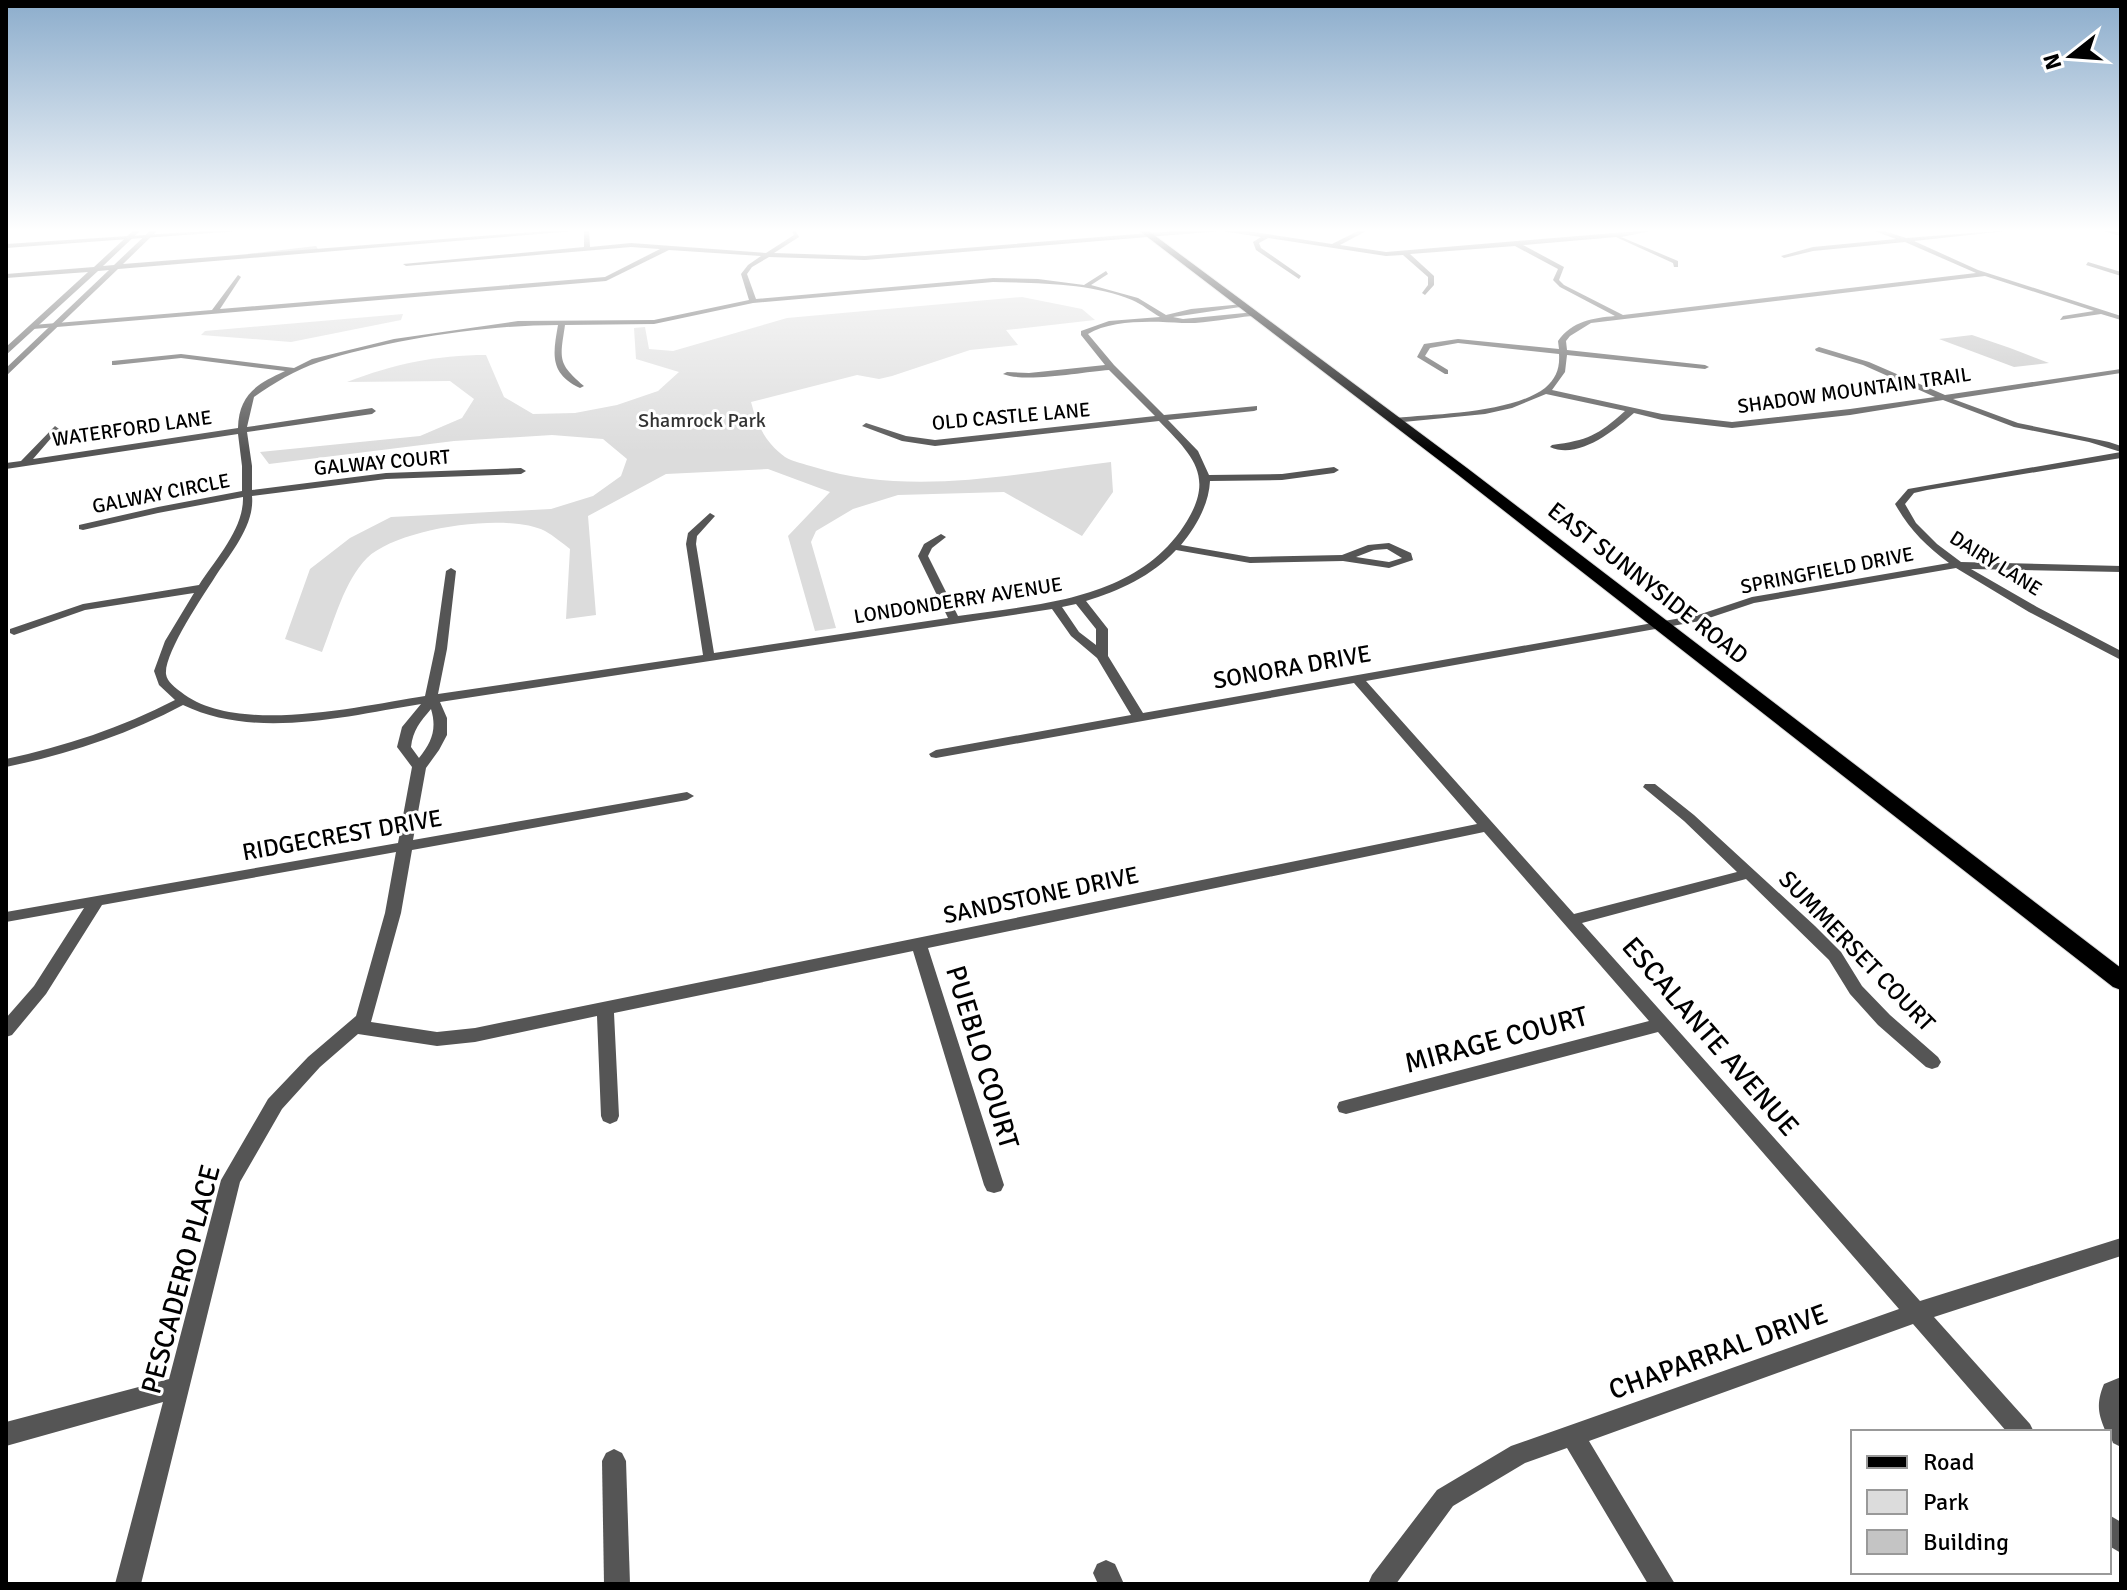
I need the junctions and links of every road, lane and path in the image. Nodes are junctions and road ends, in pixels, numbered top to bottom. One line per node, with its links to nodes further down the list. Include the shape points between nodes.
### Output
1 (58, 303): 20 (street)
2 (79, 303): 19 (street)
3 (220, 303): 12 (street)
4 (310, 303): 12 (street)
5 (743, 303): 18 (street, via 654,322)
6 (1143, 303): 15 (street)
7 (1239, 303): 11 (main road, EAST SUNNYSIDE ROAD)
8 (1596, 303): 14 (street)
9 (1733, 303): 14 (street)
10 (2077, 303): 13 (street)
11 (1248, 310): 15 (street, via 1183,321); 39 (main road, EAST SUNNYSIDE ROAD)
12 (215, 311): 19 (street)
13 (2105, 312): 16 (street); 17 (street)
14 (1622, 316): 23 (street, via 1578,326 1562,341)
15 (1166, 318): 25 (street, via 1085,332)
16 (2063, 318)
17 (2121, 318)
18 (562, 322): 27 (street, via 378,343); 32 (street, via 560,370)
19 (56, 325): 20 (street); 30 (street)
20 (33, 327): 22 (street)
21 (1819, 349): 34 (street)
22 (6, 352)
23 (1565, 352): 26 (street); 29 (street, via 1458,341 1427,346 1421,357); 33 (street, via 1560,376)
24 (115, 363): 27 (street, via 181,356)
25 (1111, 367): 31 (street); 38 (street)
26 (1705, 367)
27 (295, 370): 42 (street, via 250,396)
28 (2121, 371): 34 (street, SHADOW MOUNTAIN TRAIL)
29 (1445, 372)
30 (6, 373)
31 (1007, 374)
32 (580, 386)
33 (1546, 391): 37 (street, SHADOW MOUNTAIN TRAIL); 39 (street, via 1515,404)
34 (1944, 398): 37 (street, SHADOW MOUNTAIN TRAIL, via 1732,425); 44 (street, via 2000,420 2075,433)
35 (1254, 408): 38 (street, OLD CASTLE LANE)
36 (372, 411): 42 (street, WATERFORD LANE)
37 (1631, 411): 43 (street, via 1599,438)
38 (1161, 418): 40 (street, OLD CASTLE LANE, via 935,443); 50 (street, via 1196,455)
39 (1396, 421): 64 (main road, EAST SUNNYSIDE ROAD)
40 (866, 426)
41 (55, 429): 46 (street)
42 (240, 430): 46 (street, WATERFORD LANE); 51 (street, via 250,479)
43 (1555, 447)
44 (2121, 449)
45 (2121, 455): 57 (street, DAIRY LANE, via 1911,491 1900,504 1903,516)
46 (28, 460): 47 (street, WATERFORD LANE)
47 (6, 463)
48 (1334, 470): 50 (street)
49 (521, 471): 51 (street, GALWAY COURT, via 386,476)
50 (1206, 478): 55 (street, LONDONDERRY AVENUE, via 1199,508)
51 (247, 495): 53 (street, GALWAY CIRCLE); 60 (street, via 249,505 236,538)
52 (710, 516): 66 (street, via 692,535 691,544)
53 (83, 527)
54 (941, 537): 63 (street, via 923,556)
55 (1177, 547): 56 (street, via 1250,560); 61 (street, LONDONDERRY AVENUE, via 1138,575)
56 (1343, 558): 56 (street, via 1389,565 1408,560 1401,549 1389,546)
57 (1957, 565): 58 (street, SPRINGFIELD DRIVE); 64 (street, SPRINGFIELD DRIVE, via 1752,600 1700,618); 68 (street, DAIRY LANE)
58 (2121, 569)
59 (451, 571): 70 (street)
60 (202, 588): 65 (street, via 83,607); 71 (street, via 160,670 162,681)
61 (1078, 599): 62 (street, LONDONDERRY AVENUE); 67 (street, via 1102,629)
62 (1055, 605): 63 (street, LONDONDERRY AVENUE); 67 (street, via 1075,634)
63 (954, 619): 66 (street, LONDONDERRY AVENUE)
64 (1657, 624): 69 (street, SONORA DRIVE); 85 (main road, EAST SUNNYSIDE ROAD)
65 (14, 631)
66 (709, 656): 70 (street, LONDONDERRY AVENUE)
67 (1102, 656): 72 (street)
68 (2121, 656)
69 (1356, 678): 72 (street, SONORA DRIVE); 78 (street, ESCALANTE AVENUE)
70 (432, 698): 71 (street, LONDONDERRY AVENUE, via 313,717 261,719); 75 (street, via 442,717 441,735); 75 (street, via 405,732 404,747)
71 (182, 701): 74 (street, via 80,745)
72 (1138, 716): 73 (street, SONORA DRIVE)
73 (936, 754)
74 (6, 763)
75 (419, 767): 79 (street)
76 (1650, 787): 80 (street, SUMMERSET COURT)
77 (687, 796): 79 (street, RIDGECREST DRIVE)
78 (1487, 827): 83 (street, ESCALANTE AVENUE); 84 (street, SANDSTONE DRIVE)
79 (404, 848): 81 (street, RIDGECREST DRIVE); 88 (street, via 376,980)
80 (1747, 874): 83 (street, SUMMERSET COURT); 90 (street, SUMMERSET COURT, via 1827,947 1856,990)
81 (96, 902): 82 (street, RIDGECREST DRIVE); 89 (street, via 40,990)
82 (6, 917)
83 (1570, 921): 87 (street, ESCALANTE AVENUE)
84 (919, 945): 86 (street, SANDSTONE DRIVE); 93 (street, PUEBLO COURT)
85 (2121, 981)
86 (605, 1007): 88 (street, SANDSTONE DRIVE, via 437,1039); 92 (street)
87 (1660, 1025): 91 (street, MIRAGE COURT); 95 (street, ESCALANTE AVENUE)
88 (357, 1027): 96 (street, PESCADERO PLACE, via 275,1104 231,1180)
89 (6, 1030)
90 (1932, 1062)
91 (1346, 1107)
92 (610, 1116)
93 (994, 1185)
94 (2121, 1247): 95 (street, CHAPARRAL DRIVE)
95 (1915, 1313): 98 (street, ESCALANTE AVENUE); 100 (street, CHAPARRAL DRIVE)
96 (179, 1387): 99 (street); 103 (street, PESCADERO PLACE)
97 (2121, 1388): 101 (street, via 2107,1402)
98 (2020, 1430)
99 (6, 1434)
100 (1572, 1435): 105 (street, CHAPARRAL DRIVE, via 1519,1454 1445,1498); 106 (street)
101 (2121, 1435)
102 (614, 1461): 104 (street)
103 (128, 1584)
104 (617, 1584)
105 (1381, 1584)
106 (1662, 1584)

